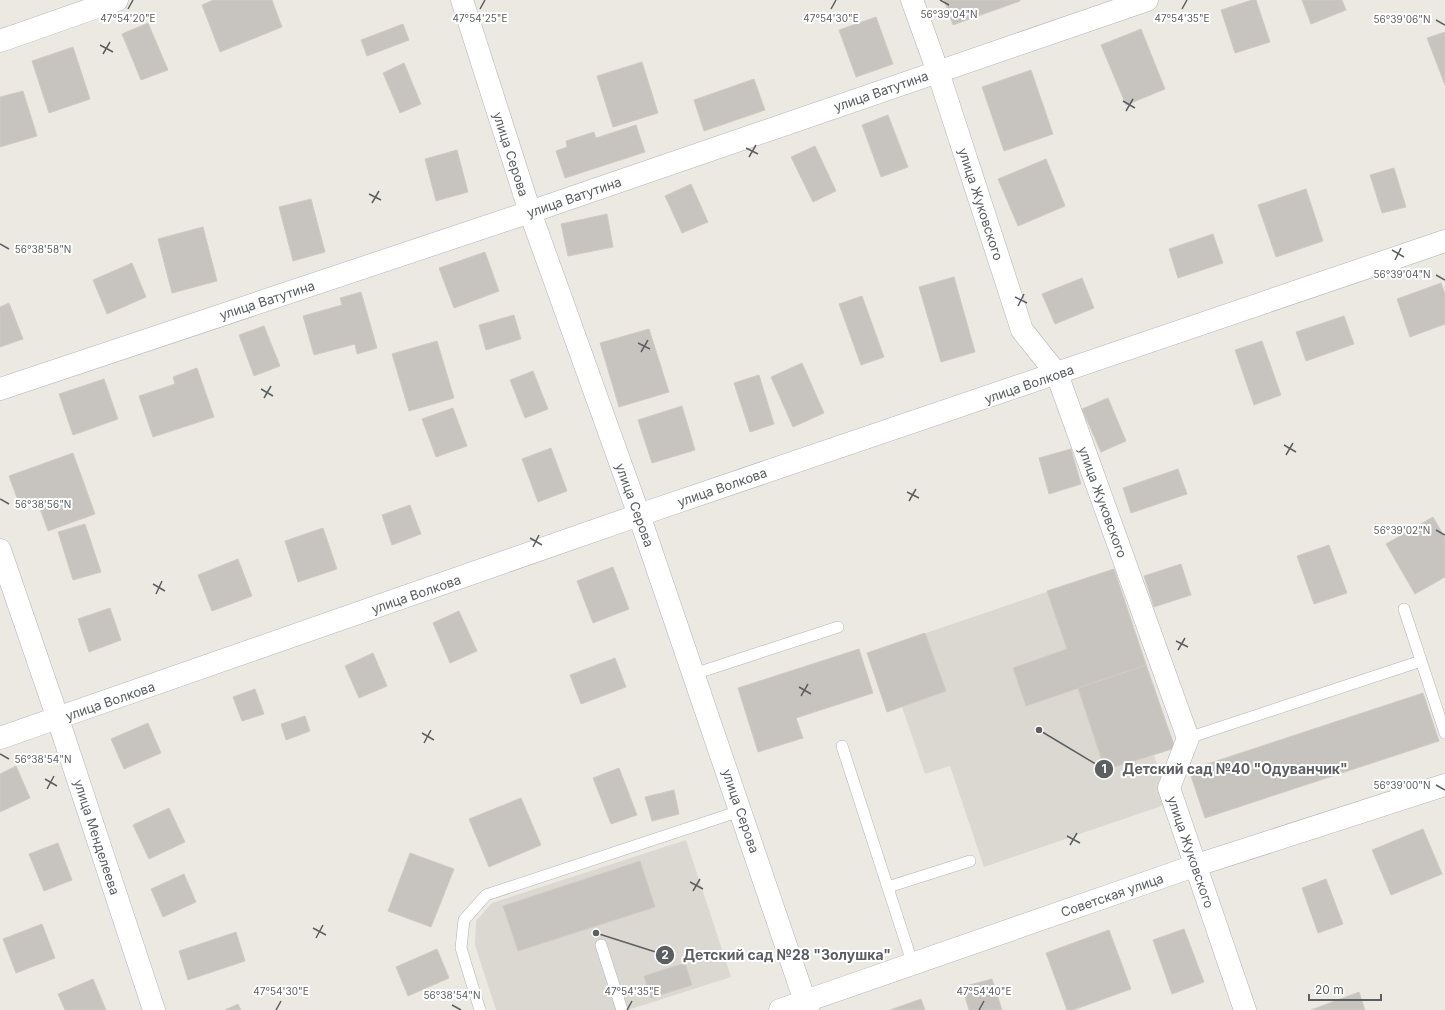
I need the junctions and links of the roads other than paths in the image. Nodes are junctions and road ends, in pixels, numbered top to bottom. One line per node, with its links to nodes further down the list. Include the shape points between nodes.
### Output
1 (117, 0): 5 (street)
2 (462, 0): 7 (street, улица Серова)
3 (912, 0): 6 (street, улица Жуковского)
4 (1147, 0): 6 (street, улица Ватутина)
5 (0, 41)
6 (938, 72): 7 (street, улица Ватутина); 9 (street, улица Жуковского, via 1022,330)
7 (530, 212): 10 (street, улица Ватутина); 11 (street, улица Серова)
8 (1445, 241): 9 (street, улица Волкова)
9 (1057, 374): 11 (street, улица Волкова); 20 (street, улица Жуковского)
10 (0, 389)
11 (639, 515): 16 (street, улица Серова); 17 (street, улица Волкова)
12 (0, 550): 17 (street, улица Менделеева)
13 (1404, 609): 15 (lane)
14 (838, 627): 16 (lane)
15 (1421, 661): 18 (lane); 20 (lane)
16 (694, 674): 23 (street, улица Серова)
17 (58, 719): 19 (street, улица Волкова); 30 (street, улица Менделеева)
18 (1445, 733)
19 (0, 738)
20 (1188, 738): 25 (street, улица Жуковского, via 1169,788)
21 (842, 746): 26 (lane)
22 (1445, 785): 25 (street, Советская улица)
23 (740, 811): 29 (street, улица Серова); 31 (lane, via 486,895 464,920 461,948)
24 (970, 861): 26 (lane)
25 (1197, 866): 28 (street, Советская улица); 34 (street, улица Жуковского)
26 (888, 887): 28 (lane)
27 (601, 945): 32 (lane)
28 (913, 964): 29 (street, Советская улица)
29 (807, 1006): 33 (street, Советская улица)
30 (154, 1010)
31 (480, 1010)
32 (622, 1010)
33 (780, 1010)
34 (1245, 1010)

